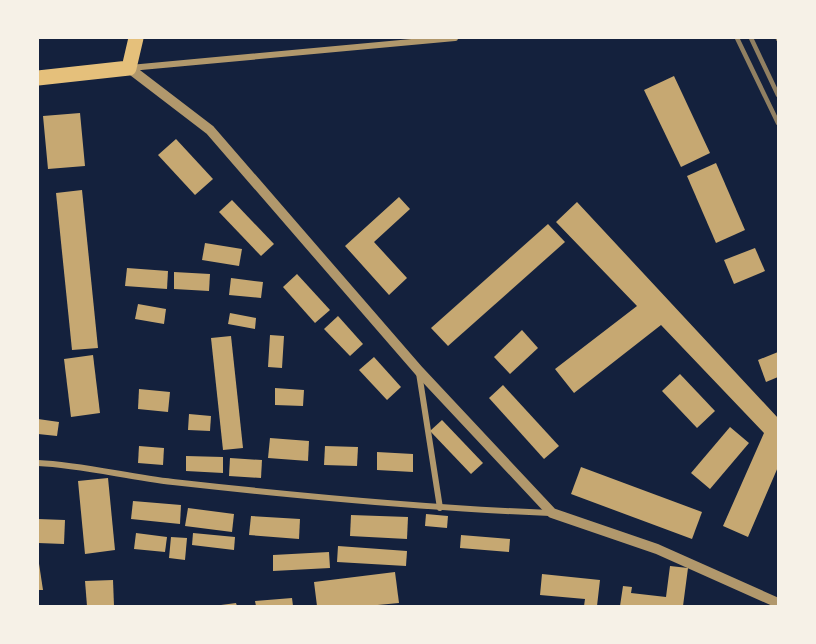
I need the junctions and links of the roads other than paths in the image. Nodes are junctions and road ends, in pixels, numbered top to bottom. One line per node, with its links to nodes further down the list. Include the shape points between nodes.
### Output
1 (136, 38): 3 (main road)
2 (455, 38): 3 (street)
3 (129, 68): 4 (main road); 5 (street, via 210,130)
4 (38, 78)
5 (419, 371): 7 (street); 8 (street)
6 (38, 462): 7 (street, via 126,477)
7 (440, 508): 8 (street)
8 (552, 513): 9 (street, via 657,549)
9 (778, 603)

